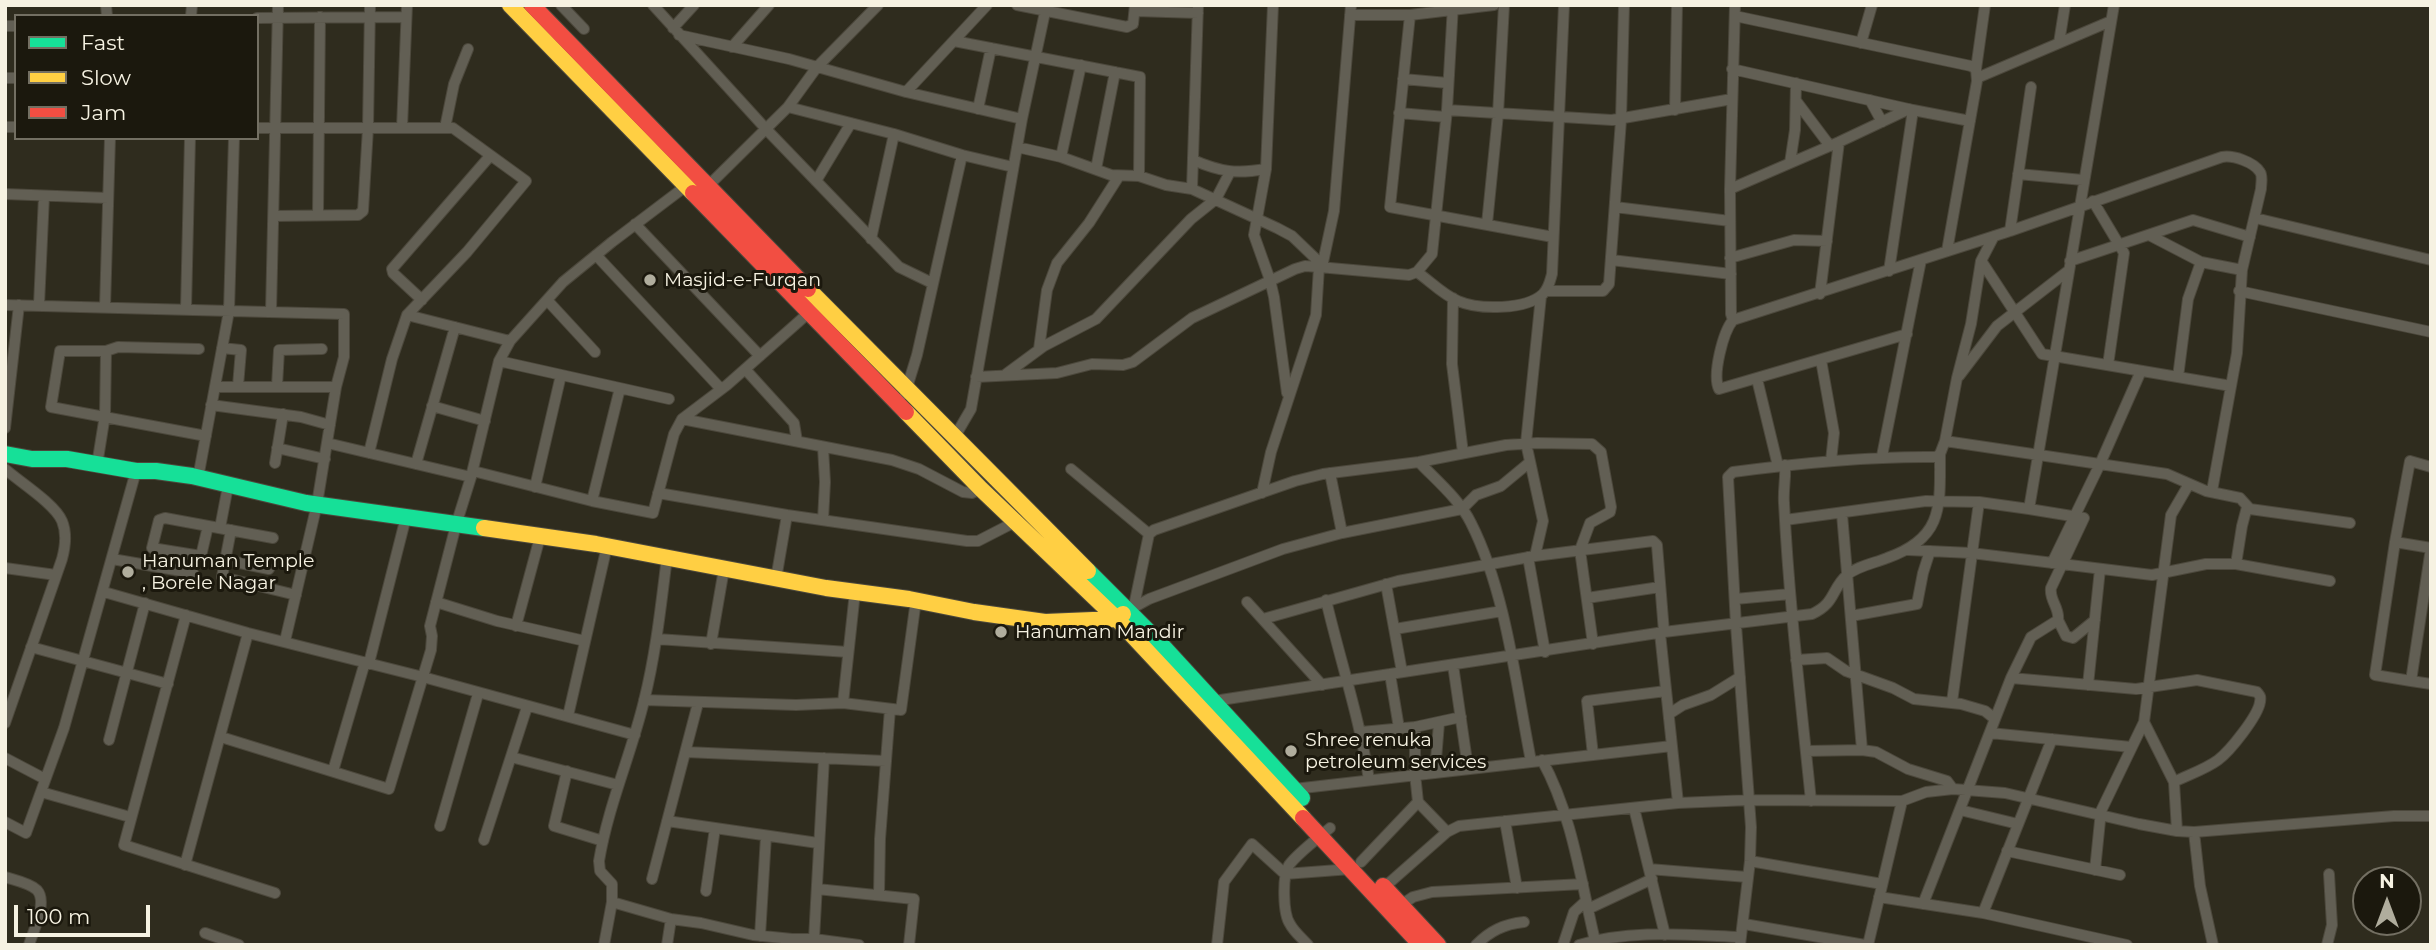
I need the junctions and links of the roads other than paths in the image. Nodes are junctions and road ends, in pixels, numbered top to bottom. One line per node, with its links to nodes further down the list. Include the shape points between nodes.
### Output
1 (278, 5): 32 (street)
2 (511, 5): 96 (main road)
3 (532, 5): 96 (main road)
4 (561, 5): 34 (street)
5 (653, 5): 35 (street)
6 (694, 5): 35 (street)
7 (769, 5): 39 (street)
8 (878, 5): 44 (street)
9 (987, 5): 36 (street)
10 (1017, 5): 28 (street)
11 (1273, 5): 89 (street)
12 (1494, 5): 21 (street)
13 (1504, 5): 62 (street)
14 (1564, 5): 64 (street)
15 (1624, 5): 65 (street)
16 (1677, 5): 58 (street)
17 (1872, 5): 37 (street)
18 (1985, 5): 47 (street)
19 (2065, 5): 38 (street)
20 (2114, 5): 33 (street)
21 (1453, 7): 29 (street); 49 (street)
22 (1135, 8): 23 (street); 28 (street, via 1133,24 1127,27)
23 (1198, 9): 85 (street)
24 (1351, 10): 29 (street); 132 (street, via 1333,222)
25 (370, 11): 26 (street); 30 (street); 72 (street)
26 (406, 11): 73 (street)
27 (1735, 11): 37 (street); 45 (street)
28 (1045, 12): 42 (street)
29 (1410, 15): 48 (street)
30 (320, 17): 32 (street); 71 (street)
31 (259, 18): 32 (street)
32 (278, 18): 70 (street)
33 (2111, 21): 38 (street); 94 (street)
34 (584, 29)
35 (676, 32): 39 (street); 75 (street)
36 (954, 41): 40 (street); 52 (street)
37 (1861, 43): 47 (street, via 1971,65)
38 (2059, 43): 47 (street)
39 (732, 47): 44 (street)
40 (991, 48): 42 (street); 57 (street)
41 (468, 49): 74 (street, via 454,83)
42 (1035, 57): 43 (street); 63 (street)
43 (1081, 65): 46 (street); 84 (street)
44 (817, 67): 52 (street); 56 (street)
45 (1732, 69): 50 (street); 53 (street)
46 (1115, 72): 88 (street); 93 (street, via 1141,80)
47 (1977, 73): 66 (street)
48 (1403, 79): 49 (street); 60 (street)
49 (1448, 83): 61 (street)
50 (1796, 83): 54 (street); 55 (street)
51 (2031, 87): 91 (street)
52 (906, 92): 57 (street)
53 (1732, 99): 58 (street); 98 (street)
54 (1870, 100): 59 (street); 67 (street)
55 (1797, 102): 80 (street); 86 (street)
56 (788, 107): 68 (street); 75 (street)
57 (978, 109): 63 (street)
58 (1675, 110): 65 (street)
59 (1911, 110): 66 (street); 67 (street); 134 (street)
60 (1399, 113): 61 (street); 106 (street, via 1389,204)
61 (1446, 113): 62 (street); 106 (street)
62 (1498, 114): 64 (street); 113 (street)
63 (1022, 119): 81 (street)
64 (1559, 119): 65 (street); 117 (street)
65 (1620, 120): 105 (street)
66 (1970, 121): 123 (street)
67 (1882, 122): 80 (street)
68 (851, 123): 76 (street); 95 (street)
69 (259, 128): 70 (street)
70 (276, 128): 71 (street); 108 (street)
71 (319, 128): 72 (street); 107 (street)
72 (368, 128): 73 (street); 107 (street, via 363,211 358,215)
73 (402, 128): 74 (street)
74 (445, 128): 83 (street, via 453,128)
75 (766, 129): 95 (street); 96 (street)
76 (894, 134): 82 (street); 119 (street)
77 (110, 140): 101 (street)
78 (190, 140): 150 (street)
79 (234, 140): 151 (street)
80 (1835, 144): 86 (street); 120 (street)
81 (1017, 147): 84 (street); 87 (street)
82 (962, 155): 87 (street); 138 (street)
83 (490, 156): 143 (street, via 392,269); 143 (street, via 526,181)
84 (1061, 157): 88 (street)
85 (1193, 160): 90 (street); 97 (street)
86 (1790, 163): 98 (street)
87 (1013, 167): 175 (street)
88 (1096, 169): 92 (street)
89 (1266, 169): 90 (street); 109 (street)
90 (1230, 172): 102 (street)
91 (2018, 174): 94 (street); 114 (street)
92 (1119, 176): 93 (street); 163 (street, via 1057,263 1046,290)
93 (1139, 176): 97 (street)
94 (2083, 180): 104 (street)
95 (816, 181): 119 (street)
96 (697, 186): 112 (street); 149 (main road)
97 (1192, 189): 102 (street)
98 (1730, 189): 111 (street)
99 (5, 194): 100 (street)
100 (44, 196): 101 (street); 147 (street)
101 (108, 198): 148 (street)
102 (1216, 199): 109 (street); 163 (street, via 1191,219 1096,319)
103 (2093, 201): 104 (street); 110 (street, via 2234,156 2261,173); 122 (street)
104 (2079, 206): 114 (street); 131 (street)
105 (1615, 207): 111 (street); 126 (street)
106 (1437, 214): 113 (street); 135 (street, via 1432,254)
107 (318, 215): 108 (street)
108 (274, 216): 152 (street)
109 (1256, 218): 132 (street, via 1292,236); 137 (street, via 1255,241)
110 (2255, 218): 118 (street); 128 (street)
111 (1730, 221): 125 (street)
112 (635, 224): 124 (street); 166 (street)
113 (1487, 224): 117 (street)
114 (2010, 231): 116 (street)
115 (2149, 235): 118 (street, via 2193,220); 122 (street); 130 (street)
116 (1994, 236): 121 (street); 129 (street)
117 (1553, 237): 141 (street, via 1552,274)
118 (2250, 237): 133 (street)
119 (871, 239): 138 (street, via 899,267)
120 (1827, 241): 125 (street, via 1794,240); 140 (street)
121 (1970, 244): 123 (street); 129 (street)
122 (2121, 245): 131 (street); 170 (street, via 2124,253)
123 (1947, 251): 127 (street)
124 (596, 255): 144 (street); 185 (street)
125 (1730, 258): 136 (street)
126 (1611, 260): 136 (street); 141 (street, via 1609,284 1603,291)
127 (1921, 260): 134 (street); 158 (street)
128 (2431, 260)
129 (1981, 261): 153 (street); 177 (street)
130 (2201, 262): 133 (street); 176 (street, via 2191,284)
131 (2069, 266): 153 (street); 167 (street)
132 (1320, 267): 135 (street, via 1399,276); 137 (street, via 1305,266); 188 (street, via 1316,315)
133 (2242, 270): 139 (street)
134 (1889, 271): 140 (street)
135 (1417, 272): 142 (street)
136 (1731, 274): 155 (street)
137 (1270, 280): 173 (street, via 1192,318 1127,364); 188 (street)
138 (932, 283): 186 (street)
139 (2239, 291): 157 (street); 181 (street)
140 (1820, 293): 155 (street)
141 (1544, 294): 142 (street, via 1521,304 1489,307); 202 (street)
142 (1453, 299): 206 (street, via 1452,364)
143 (422, 300): 154 (street)
144 (547, 300): 159 (street); 165 (street)
145 (5, 304): 146 (street)
146 (19, 305): 147 (street); 196 (street)
147 (38, 305): 148 (street)
148 (105, 307): 150 (street)
149 (815, 307): 166 (street); 186 (main road)
150 (186, 309): 151 (street)
151 (229, 311): 152 (street); 160 (street)
152 (271, 312): 183 (street, via 344,314 344,357)
153 (2014, 312): 167 (street, via 2040,352); 177 (street, via 1997,326)
154 (407, 316): 156 (street); 205 (street)
155 (1733, 320): 178 (street, via 1724,334 1717,387 1725,389)
156 (455, 327): 159 (street); 190 (street)
157 (2431, 331)
158 (1907, 334): 168 (street); 210 (street)
159 (510, 341): 169 (street)
160 (222, 348): 179 (street, via 241,349); 182 (street)
161 (199, 349): 164 (street, via 118,347)
162 (322, 349): 180 (street, via 279,350)
163 (1039, 349): 173 (street)
164 (106, 351): 192 (street); 192 (street, via 60,351 51,407)
165 (595, 352)
166 (760, 356): 171 (street)
167 (2054, 356): 170 (street); 209 (street)
168 (1821, 360): 178 (street); 212 (street, via 1834,433)
169 (499, 361): 174 (street); 194 (street)
170 (2108, 365): 172 (street)
171 (745, 369): 185 (street); 199 (street, via 794,423)
172 (2141, 371): 176 (street); 217 (street)
173 (1006, 374): 175 (street)
174 (561, 375): 184 (street); 229 (street)
175 (976, 377): 198 (street, via 968,417)
176 (2178, 377): 181 (street)
177 (1957, 378): 200 (street)
178 (1757, 379): 219 (street)
179 (238, 386): 180 (street); 182 (street)
180 (277, 386): 183 (street)
181 (2231, 386): 231 (street)
182 (215, 387): 189 (street)
183 (336, 387): 195 (street)
184 (620, 388): 187 (street); 234 (street)
185 (721, 390): 193 (street)
186 (902, 397): 198 (main road); 230 (main road)
187 (669, 399)
188 (1287, 399): 232 (street)
189 (211, 405): 191 (street); 197 (street)
190 (432, 406): 194 (street); 216 (street)
191 (282, 414): 195 (street); 204 (street)
192 (105, 415): 197 (street); 218 (street)
193 (682, 419): 199 (street); 233 (street)
194 (485, 421): 225 (street)
195 (330, 425): 201 (street)
196 (5, 428)
197 (206, 436): 226 (street)
198 (954, 438): 292 (main road)
199 (797, 442): 203 (street)
200 (1945, 442): 208 (street); 209 (street)
201 (327, 443): 205 (street); 211 (street)
202 (1526, 443): 206 (street); 214 (street); 257 (street, via 1592,444 1601,452 1611,510 1590,523)
203 (823, 447): 230 (street, via 908,464 963,492); 245 (street)
204 (277, 448): 211 (street); 215 (street)
205 (369, 453): 216 (street)
206 (1463, 453): 213 (street)
207 (5, 454): 218 (main road)
208 (1940, 454): 210 (street); 235 (street)
209 (2038, 455): 217 (street); 240 (street)
210 (1882, 456): 212 (street)
211 (325, 458): 237 (street)
212 (1831, 461): 219 (street)
213 (1419, 462): 224 (street); 239 (street)
214 (1530, 462): 239 (street, via 1501,486 1476,495); 261 (street, via 1543,521)
215 (275, 463)
216 (416, 464): 225 (street)
217 (2101, 464): 227 (street, via 2168,474); 243 (street)
218 (97, 465): 223 (main road)
219 (1782, 466): 246 (street); 285 (street, via 1733,472 1728,477)
220 (2431, 467): 255 (street, via 2410,461)
221 (1071, 469): 252 (street)
222 (5, 470): 274 (street, via 55,510 62,521 65,547)
223 (135, 471): 226 (main road); 263 (street)
224 (1330, 473): 232 (street); 251 (street)
225 (472, 474): 229 (street); 249 (street)
226 (198, 478): 228 (main road)
227 (2189, 484): 231 (street); 273 (street, via 2171,515)
228 (228, 486): 237 (main road); 250 (street)
229 (535, 487): 234 (street)
230 (981, 489): 247 (main road)
231 (2212, 491): 238 (street, via 2240,498)
232 (1262, 492): 252 (street)
233 (658, 493): 234 (street, via 653,513); 242 (street)
234 (592, 501)
235 (1940, 501): 236 (street); 241 (street); 258 (street, via 1930,529)
236 (1979, 502): 240 (street); 260 (street)
237 (317, 504): 244 (main road); 283 (street)
238 (2247, 507): 248 (street); 266 (street)
239 (1462, 509): 251 (street); 267 (street)
240 (2029, 509): 243 (street)
241 (1842, 514): 246 (street); 275 (street)
242 (787, 515): 245 (street); 276 (street)
243 (2074, 516): 265 (street)
244 (406, 517): 249 (main road); 315 (street)
245 (822, 520): 247 (street, via 967,541 978,541)
246 (1785, 520): 282 (street)
247 (1015, 522): 292 (main road)
248 (2350, 523)
249 (456, 525): 253 (main road); 289 (street)
250 (220, 528): 250 (street, via 159,520 152,548 201,556); 254 (street); 264 (street)
251 (1342, 533): 292 (street, via 1283,549)
252 (1149, 534): 292 (street)
253 (540, 537): 256 (main road); 300 (street)
254 (273, 538)
255 (2395, 542): 325 (street, via 2375,675); 325 (street, via 2431,548)
256 (607, 545): 262 (main road); 306 (street)
257 (1580, 550): 261 (street); 279 (street, via 1653,541); 284 (street)
258 (1908, 550): 259 (street); 275 (street)
259 (1930, 551): 260 (street); 294 (street, via 1917,604)
260 (1971, 553): 265 (street); 335 (street)
261 (1532, 556): 267 (street); 311 (street)
262 (667, 557): 270 (main road); 304 (street)
263 (112, 559): 272 (street); 280 (street)
264 (225, 560): 269 (street); 283 (street, via 222,577)
265 (2057, 564): 271 (street); 298 (street, via 2050,594)
266 (2236, 564): 273 (street, via 2206,564); 277 (street)
267 (1487, 565): 278 (street); 291 (street)
268 (5, 568): 274 (street)
269 (269, 569)
270 (724, 569): 276 (main road); 307 (street)
271 (2100, 569): 273 (street); 297 (street)
272 (193, 573)
273 (2163, 574): 330 (street)
274 (56, 575): 309 (street)
275 (1848, 575): 294 (street); 296 (street, via 1830,603 1812,614)
276 (776, 579): 281 (main road)
277 (2330, 581)
278 (1386, 584): 287 (street); 301 (street)
279 (1660, 587): 284 (street); 303 (street)
280 (104, 592): 290 (street); 314 (street)
281 (855, 592): 286 (main road); 310 (street)
282 (1790, 594): 285 (street); 296 (street)
283 (296, 595): 305 (street)
284 (1587, 598): 308 (street)
285 (1735, 599): 299 (street)
286 (916, 600): 292 (main road, via 1045,622); 339 (street, via 901,710)
287 (1326, 600): 295 (street); 324 (street)
288 (1247, 601): 295 (street)
289 (436, 602): 300 (street); 321 (street)
290 (145, 603): 293 (street); 320 (street)
291 (1502, 611): 301 (street); 312 (street)
292 (1126, 612): 334 (main road); 398 (main road)
293 (186, 615): 302 (street); 326 (street)
294 (1851, 615): 318 (street)
295 (1262, 618): 328 (street)
296 (1792, 618): 299 (street); 313 (street)
297 (2095, 620): 298 (street, via 2073,638 2066,636); 329 (street)
298 (2058, 621): 323 (street, via 2031,637)
299 (1736, 625): 303 (street); 322 (street)
300 (516, 626): 306 (street)
301 (1395, 629): 317 (street)
302 (248, 633): 305 (street); 352 (street)
303 (1662, 633): 308 (street); 331 (street)
304 (657, 639): 307 (street); 333 (street)
305 (285, 641): 315 (street)
306 (585, 641): 341 (street)
307 (711, 644): 310 (street)
308 (1593, 644): 311 (street)
309 (31, 647): 314 (street); 345 (street)
310 (848, 652): 337 (street)
311 (1545, 652): 312 (street)
312 (1511, 657): 316 (street); 365 (street)
313 (1796, 660): 318 (street, via 1827,658); 358 (street)
314 (83, 663): 320 (street); 371 (street)
315 (367, 663): 321 (street); 367 (street)
316 (1453, 665): 317 (street); 342 (street)
317 (1402, 673): 319 (street)
318 (1856, 673): 335 (street, via 1914,699); 357 (street)
319 (1390, 674): 324 (street); 348 (street)
320 (127, 675): 326 (street); 354 (street)
321 (423, 677): 332 (street); 367 (street, via 389,789)
322 (1740, 677): 340 (street); 380 (street)
323 (2011, 678): 329 (street); 343 (street)
324 (1345, 681): 328 (street); 349 (street)
325 (2410, 681): 327 (street)
326 (167, 684): 390 (street)
327 (2431, 684)
328 (1322, 685): 334 (street)
329 (2088, 685): 330 (street)
330 (2148, 688): 344 (street); 373 (street, via 2197,680 2260,696 2256,712 2229,750 2218,761)
331 (1666, 691): 340 (street); 360 (street, via 1587,701)
332 (478, 694): 338 (street); 395 (street)
333 (644, 700): 336 (street); 351 (street)
334 (1214, 701): 375 (main road)
335 (1952, 702): 343 (street, via 1980,708)
336 (698, 703): 337 (street); 359 (street)
337 (843, 703): 339 (street)
338 (527, 707): 341 (street); 361 (street)
339 (890, 709): 364 (street)
340 (1669, 714): 355 (street)
341 (568, 716): 351 (street)
342 (1461, 717): 346 (street); 366 (street)
343 (1995, 719): 350 (street)
344 (2144, 722): 356 (street); 373 (street)
345 (5, 723)
346 (1439, 723): 347 (street); 369 (street)
347 (1415, 727): 348 (street); 370 (street)
348 (1399, 728): 349 (street)
349 (1361, 732): 372 (street)
350 (1990, 733): 353 (street); 377 (street)
351 (635, 735): 374 (street)
352 (221, 737): 367 (street); 407 (street)
353 (2052, 739): 356 (street); 379 (street)
354 (110, 740)
355 (1672, 746): 360 (street); 384 (street)
356 (2131, 747): 388 (street)
357 (1862, 750): 358 (street); 376 (street, via 1947,782)
358 (1806, 751): 381 (street)
359 (686, 752): 363 (street); 391 (street)
360 (1593, 755): 365 (street)
361 (511, 757): 368 (street); 402 (street)
362 (5, 758): 371 (street)
363 (824, 758): 364 (street); 404 (street)
364 (886, 761): 424 (street)
365 (1536, 761): 366 (street); 387 (street, via 1551,778)
366 (1468, 768): 369 (street)
367 (333, 771)
368 (567, 771): 374 (street); 403 (street, via 554,826)
369 (1435, 772): 370 (street)
370 (1415, 774): 372 (street); 383 (street)
371 (46, 779): 378 (street)
372 (1369, 780): 375 (street)
373 (2174, 782): 397 (street)
374 (618, 785): 403 (street)
375 (1294, 789): 398 (main road)
376 (1953, 789): 377 (street); 382 (street)
377 (1968, 789): 379 (street); 386 (street)
378 (41, 792): 390 (street); 393 (street, via 26,833)
379 (2028, 799): 388 (street); 394 (street)
380 (1750, 800): 381 (street); 384 (street); 406 (street)
381 (1811, 801): 382 (street)
382 (1902, 801): 418 (street)
383 (1418, 802): 399 (street); 408 (street)
384 (1678, 803): 385 (street)
385 (1634, 808): 387 (street); 411 (street)
386 (1960, 810): 394 (street); 427 (street)
387 (1564, 816): 392 (street); 417 (street)
388 (2099, 816): 397 (street); 409 (street)
389 (2431, 816): 400 (street)
390 (130, 817): 407 (street, via 125,847)
391 (667, 821): 396 (street); 416 (street)
392 (1504, 821): 399 (street, via 1458,826); 419 (street)
393 (5, 822)
394 (2018, 824): 405 (street)
395 (440, 826)
396 (715, 828): 401 (street); 421 (street)
397 (2177, 831): 400 (street)
398 (1326, 832): 408 (main road); 410 (street)
399 (1447, 832): 422 (street)
400 (2194, 832): 458 (street)
401 (766, 836): 404 (street); 437 (street)
402 (484, 840)
403 (603, 841): 426 (street, via 598,866 612,884)
404 (818, 843): 420 (street)
405 (2007, 852): 409 (street); 430 (street)
406 (1750, 861): 415 (street); 418 (street)
407 (185, 865): 423 (street)
408 (1357, 866): 410 (street); 422 (main road)
409 (2095, 870): 413 (street)
410 (1285, 874): 449 (street, via 1252,844 1224,882); 450 (street, via 1287,918)
411 (1651, 874): 415 (street); 429 (street); 436 (street)
412 (2329, 874): 459 (street, via 2332,925)
413 (2120, 875)
414 (5, 877): 442 (street, via 36,888 40,895)
415 (1747, 877): 433 (street)
416 (652, 879)
417 (1583, 884): 419 (street); 429 (street)
418 (1882, 884): 425 (street)
419 (1517, 888): 428 (street, via 1421,894)
420 (817, 889): 424 (street); 438 (street)
421 (706, 891)
422 (1380, 891): 428 (main road); 451 (main road)
423 (275, 893)
424 (879, 895): 448 (street, via 914,899)
425 (1879, 897): 427 (street); 456 (street)
426 (612, 902): 431 (street); 444 (street)
427 (1923, 904): 430 (street)
428 (1401, 905): 452 (main road)
429 (1587, 905): 441 (street); 454 (street, via 1574,912)
430 (1983, 913): 457 (street)
431 (671, 919): 434 (street); 445 (street)
432 (1524, 922): 453 (street, via 1504,925)
433 (1744, 924): 439 (street); 456 (street)
434 (738, 932): 437 (street); 446 (street)
435 (205, 933): 440 (street)
436 (1665, 934): 439 (street); 441 (street)
437 (761, 936): 438 (street)
438 (814, 939): 447 (street)
439 (1740, 941)
440 (222, 942): 443 (street)
441 (1596, 942): 455 (street)
442 (29, 945)
443 (239, 945)
444 (604, 945)
445 (667, 945)
446 (735, 945)
447 (859, 945)
448 (909, 945)
449 (1217, 945)
450 (1308, 945)
451 (1421, 945)
452 (1438, 945)
453 (1476, 945)
454 (1563, 945)
455 (1579, 945)
456 (1867, 945)
457 (2127, 945)
458 (2213, 945)
459 (2327, 945)

